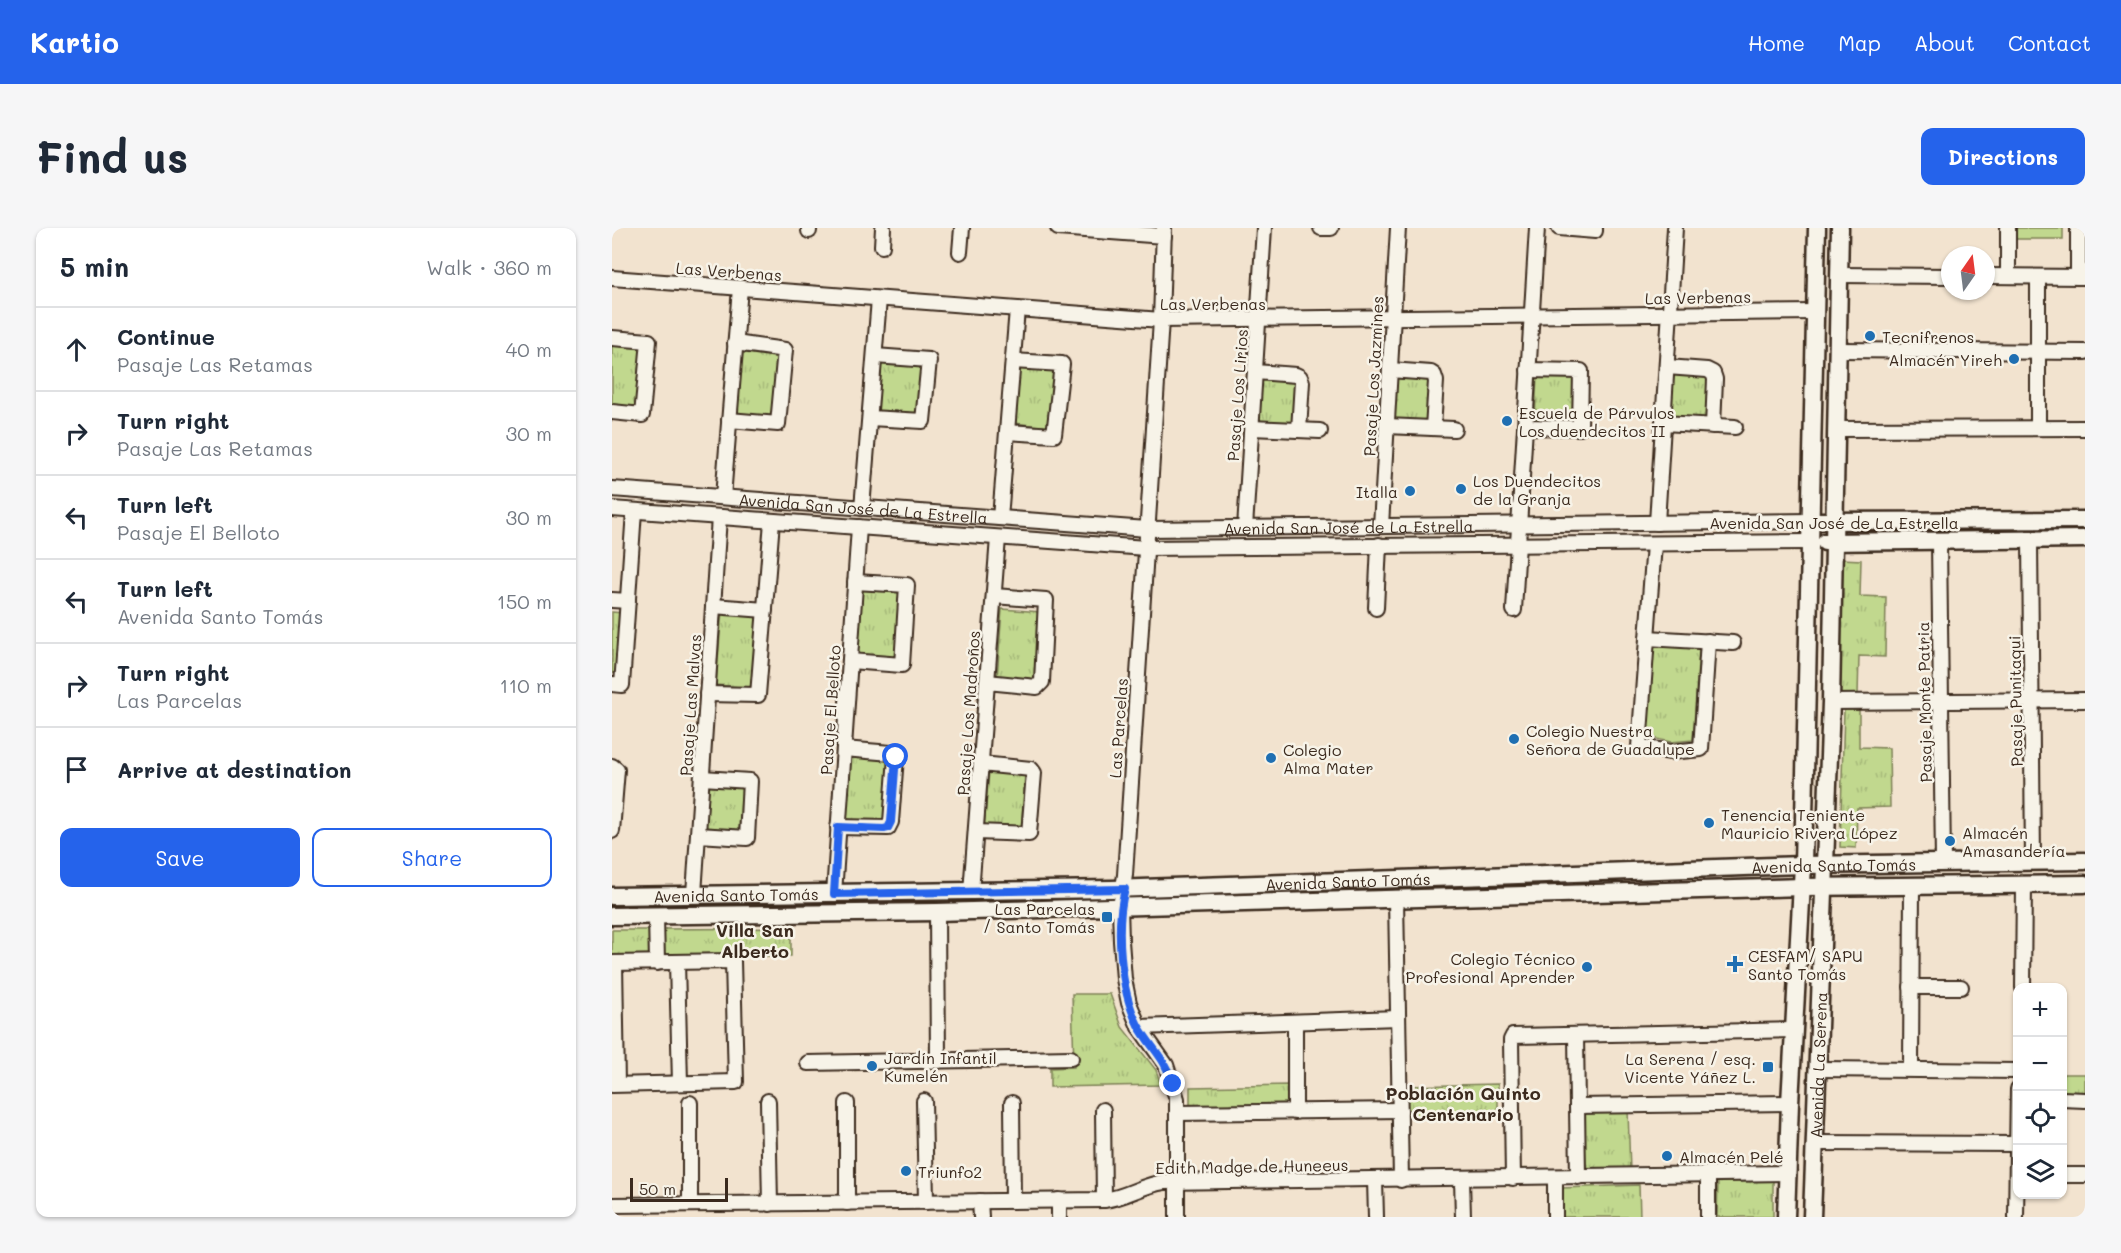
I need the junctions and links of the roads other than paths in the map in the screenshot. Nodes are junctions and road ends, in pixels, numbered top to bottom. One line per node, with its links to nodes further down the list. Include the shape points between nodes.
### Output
1 (884, 228): 17 (street)
2 (962, 228): 18 (street)
3 (1058, 228): 16 (street)
4 (1264, 228): 34 (street, Pasaje Los Lirios)
5 (1321, 228): 6 (street)
6 (1331, 228)
7 (1398, 228): 32 (street, Pasaje Los Jazmines)
8 (1537, 228): 31 (street)
9 (1559, 228): 10 (street)
10 (1595, 228)
11 (1675, 228): 30 (street)
12 (1816, 228): 29 (main road, Avenida La Serena)
13 (1840, 228): 19 (main road, Avenida La Serena)
14 (2008, 228): 22 (street)
15 (2078, 228): 24 (street)
16 (1164, 232): 33 (street, Las Parcelas)
17 (882, 246)
18 (960, 252)
19 (1839, 275): 20 (street); 37 (main road, Avenida La Serena)
20 (1941, 276)
21 (1995, 276): 22 (street)
22 (2008, 276): 23 (street)
23 (2038, 277): 24 (street); 38 (street)
24 (2081, 277)
25 (612, 278): 26 (street, Las Verbenas)
26 (740, 288): 27 (street, Las Verbenas); 36 (street)
27 (879, 298): 28 (street, Las Verbenas); 40 (street)
28 (1017, 309): 33 (street, Las Verbenas); 41 (street)
29 (1815, 312): 30 (street, Las Verbenas); 70 (main road, Avenida La Serena)
30 (1670, 314): 31 (street, Las Verbenas); 42 (street)
31 (1531, 316): 32 (street, Las Verbenas); 44 (street)
32 (1393, 318): 34 (street, Las Verbenas); 43 (street, Pasaje Los Jazmines)
33 (1161, 320): 34 (street, Las Verbenas); 79 (street, Las Parcelas)
34 (1258, 320): 45 (street, Pasaje Los Lirios)
35 (612, 338): 46 (street, via 649,341 642,415)
36 (735, 343): 48 (street); 48 (street, via 785,350 778,424)
37 (1838, 350): 38 (street); 59 (main road, Avenida La Serena)
38 (2038, 351): 39 (street); 56 (street)
39 (2085, 352)
40 (874, 356): 47 (street); 47 (street, via 929,360 923,421)
41 (1012, 361): 62 (street); 62 (street, via 1062,364 1054,435)
42 (1666, 367): 49 (street); 51 (street, via 1713,373)
43 (1390, 370): 50 (street, Pasaje Los Jazmines); 55 (street, via 1434,375)
44 (1528, 370): 52 (street); 52 (street, via 1581,371 1580,428)
45 (1255, 372): 54 (street, Pasaje Los Lirios); 60 (street, via 1300,377)
46 (612, 412)
47 (870, 418): 65 (street)
48 (729, 420): 64 (street)
49 (1663, 423): 51 (street); 74 (street)
50 (1386, 426): 55 (street); 76 (street, Pasaje Los Jazmines)
51 (1713, 426): 53 (street)
52 (1525, 427): 75 (street)
53 (1735, 427)
54 (1252, 428): 60 (street); 78 (street, Pasaje Los Lirios)
55 (1433, 428): 58 (street)
56 (2038, 428): 57 (street); 59 (street)
57 (2085, 428)
58 (1454, 429)
59 (1837, 429): 73 (main road, Avenida La Serena)
60 (1299, 430): 61 (street)
61 (1320, 431)
62 (1007, 432): 69 (street)
63 (612, 489): 64 (street, Avenida San José de La Estrella)
64 (723, 497): 65 (street, Avenida San José de La Estrella)
65 (862, 508): 69 (street, Avenida San José de La Estrella)
66 (612, 509): 67 (street, Avenida San José de La Estrella)
67 (634, 511): 68 (street, Avenida San José de La Estrella); 93 (street)
68 (719, 517): 72 (street, Avenida San José de La Estrella); 94 (street, Pasaje Las Malvas)
69 (1000, 518): 79 (street, Avenida San José de La Estrella)
70 (1811, 520): 73 (main road, Avenida San José de La Estrella); 74 (street, Avenida San José de La Estrella); 84 (main road, Avenida La Serena)
71 (2085, 520): 73 (main road, Avenida San José de La Estrella)
72 (772, 521): 77 (street, Avenida San José de La Estrella); 96 (street)
73 (1835, 521): 85 (main road, Avenida La Serena)
74 (1657, 523): 75 (street, Avenida San José de La Estrella)
75 (1518, 525): 76 (street, Avenida San José de La Estrella); 86 (street)
76 (1381, 526): 78 (street, Avenida San José de La Estrella)
77 (859, 528): 80 (street, Avenida San José de La Estrella); 90 (street, Pasaje El Belloto)
78 (1245, 528): 79 (street, Avenida San José de La Estrella)
79 (1147, 529): 89 (street, Las Parcelas)
80 (998, 538): 89 (street, Avenida San José de La Estrella); 91 (street, Pasaje Los Madroños)
81 (2085, 539): 82 (main road, Avenida San José de La Estrella)
82 (2030, 540): 83 (main road, Avenida San José de La Estrella); 105 (street, Pasaje Punitaqui)
83 (1939, 541): 85 (main road, Avenida San José de La Estrella); 107 (street, Pasaje Monte Patria)
84 (1811, 542): 85 (main road, Avenida San José de La Estrella); 87 (street, Avenida San José de La Estrella); 120 (main road, Avenida La Serena)
85 (1835, 542): 108 (main road, Avenida La Serena)
86 (1517, 544): 87 (street, Avenida San José de La Estrella); 88 (street, Avenida San José de La Estrella); 97 (street)
87 (1654, 544): 98 (street)
88 (1379, 545): 89 (street, Avenida San José de La Estrella); 95 (street)
89 (1146, 548): 125 (street, Las Parcelas)
90 (855, 582): 101 (street, Pasaje El Belloto); 101 (street, via 907,585 902,665)
91 (994, 596): 102 (street, Pasaje Los Madroños); 102 (street, via 1046,600 1042,682 1037,687)
92 (612, 600): 93 (street)
93 (628, 601): 103 (street, via 622,685)
94 (713, 606): 96 (street); 104 (street, Pasaje Las Malvas)
95 (1376, 608)
96 (765, 610): 104 (street, via 758,695)
97 (1514, 610)
98 (1647, 638): 99 (street); 99 (street, via 1639,747 1671,752 1701,750)
99 (1708, 641): 100 (street)
100 (1733, 643)
101 (850, 661): 109 (street, Pasaje El Belloto)
102 (987, 682): 110 (street, Pasaje Los Madroños)
103 (612, 684)
104 (707, 694): 112 (street, Pasaje Las Malvas)
105 (2031, 700): 106 (street); 107 (street); 117 (street, Pasaje Punitaqui)
106 (2085, 700)
107 (1941, 701): 108 (street); 119 (street, Pasaje Monte Patria)
108 (1831, 702): 121 (main road, Avenida La Serena)
109 (844, 749): 113 (street, Pasaje El Belloto); 113 (street, via 891,753 896,757 891,822 884,829)
110 (981, 764): 115 (street, Pasaje Los Madroños); 115 (street, via 1031,769 1034,773 1029,834)
111 (612, 766): 114 (street, via 617,770)
112 (702, 778): 116 (street, Pasaje Las Malvas); 116 (street, via 750,781 747,838)
113 (838, 827): 128 (street, Pasaje El Belloto)
114 (612, 831)
115 (976, 832): 126 (street, Pasaje Los Madroños)
116 (698, 835): 127 (street, Pasaje Las Malvas)
117 (2033, 861): 118 (main road, Avenida Santo Tomás); 119 (main road, Avenida Santo Tomás)
118 (2085, 861)
119 (1943, 862): 121 (main road, Avenida Santo Tomás)
120 (1802, 877): 121 (main road, Avenida Santo Tomás); 125 (main road, Avenida Santo Tomás); 130 (main road, Avenida Santo Tomás); 144 (main road, Avenida La Serena)
121 (1826, 877): 124 (main road, Avenida Santo Tomás); 149 (main road, Avenida La Serena)
122 (2085, 884): 123 (main road, Avenida Santo Tomás)
123 (2024, 885): 124 (main road, Avenida Santo Tomás); 138 (street)
124 (1912, 886): 139 (street)
125 (1125, 889): 126 (main road, Avenida Santo Tomás); 131 (street, Las Parcelas)
126 (971, 892): 128 (main road, Avenida Santo Tomás)
127 (694, 894): 128 (main road, Avenida Santo Tomás); 129 (main road, Avenida Santo Tomás)
128 (834, 894)
129 (612, 896)
130 (1396, 899): 131 (main road, Avenida Santo Tomás); 141 (street)
131 (1120, 906): 132 (main road, Avenida Santo Tomás); 143 (street, Las Parcelas, via 1124,979)
132 (937, 912): 134 (main road, Avenida Santo Tomás); 147 (street)
133 (612, 916): 134 (main road, Avenida Santo Tomás)
134 (656, 916): 137 (street)
135 (677, 962): 137 (street); 152 (street); 152 (street, via 733,961 736,1082)
136 (614, 963): 137 (street); 153 (street)
137 (657, 963)
138 (2023, 983)
139 (1911, 987): 140 (street); 150 (street)
140 (1961, 987)
141 (1398, 1018): 142 (street); 165 (street)
142 (1295, 1022): 143 (street); 166 (street)
143 (1139, 1027): 167 (street, Las Parcelas, via 1170,1074)
144 (1793, 1030): 145 (street); 162 (main road, Avenida La Serena)
145 (1576, 1035): 163 (street); 176 (street, via 1512,1037)
146 (1071, 1058): 147 (street)
147 (938, 1060): 148 (street)
148 (808, 1064)
149 (1819, 1069): 150 (street); 168 (main road, Avenida La Serena)
150 (1911, 1070): 151 (street)
151 (2013, 1071)
152 (680, 1083): 153 (street)
153 (614, 1087): 154 (street)
154 (641, 1090)
155 (2067, 1099): 156 (street)
156 (2085, 1100)
157 (768, 1101): 190 (street)
158 (924, 1101): 187 (street)
159 (1012, 1102): 185 (street)
160 (690, 1103): 189 (street)
161 (847, 1103): 188 (street)
162 (1790, 1103): 163 (street); 170 (main road, Avenida La Serena)
163 (1577, 1106): 175 (street)
164 (1103, 1110): 183 (street)
165 (1400, 1110): 166 (street); 179 (street)
166 (1295, 1112): 167 (street)
167 (1177, 1113): 180 (street, Las Parcelas)
168 (1815, 1143): 169 (street); 204 (main road, Avenida La Serena)
169 (2013, 1144)
170 (1788, 1173): 171 (street, Edith Madge de Huneeus); 203 (main road, Avenida La Serena)
171 (1708, 1174): 175 (street, Edith Madge de Huneeus); 202 (street)
172 (2067, 1174): 173 (street)
173 (2085, 1175)
174 (1555, 1177): 175 (street, Edith Madge de Huneeus); 176 (street, Edith Madge de Huneeus); 201 (street)
175 (1578, 1177)
176 (1513, 1178): 177 (street, Edith Madge de Huneeus)
177 (1462, 1179): 179 (street, Edith Madge de Huneeus); 200 (street)
178 (1375, 1180): 179 (street, Edith Madge de Huneeus); 180 (street, Edith Madge de Huneeus); 199 (street)
179 (1401, 1180)
180 (1176, 1182): 183 (street, Edith Madge de Huneeus, via 1152,1184); 198 (street, Las Parcelas)
181 (2016, 1199): 205 (street)
182 (1059, 1200): 183 (street, Edith Madge de Huneeus); 185 (street, Edith Madge de Huneeus); 197 (street)
183 (1104, 1200)
184 (980, 1201): 185 (street, Edith Madge de Huneeus); 187 (street, Edith Madge de Huneeus); 196 (street)
185 (1013, 1201)
186 (903, 1202): 187 (street, Edith Madge de Huneeus); 188 (street, Edith Madge de Huneeus); 195 (street)
187 (927, 1202)
188 (847, 1203): 193 (street, Edith Madge de Huneeus)
189 (690, 1204): 192 (street, Edith Madge de Huneeus); 194 (street, Edith Madge de Huneeus)
190 (770, 1204): 192 (street, Edith Madge de Huneeus); 193 (street, Edith Madge de Huneeus)
191 (612, 1205): 194 (street, Edith Madge de Huneeus)
192 (743, 1210)
193 (823, 1210)
194 (668, 1211)
195 (903, 1217)
196 (981, 1217)
197 (1059, 1217)
198 (1177, 1217)
199 (1376, 1217)
200 (1463, 1217)
201 (1555, 1217)
202 (1708, 1217)
203 (1786, 1217)
204 (1812, 1217)
205 (2016, 1217)

